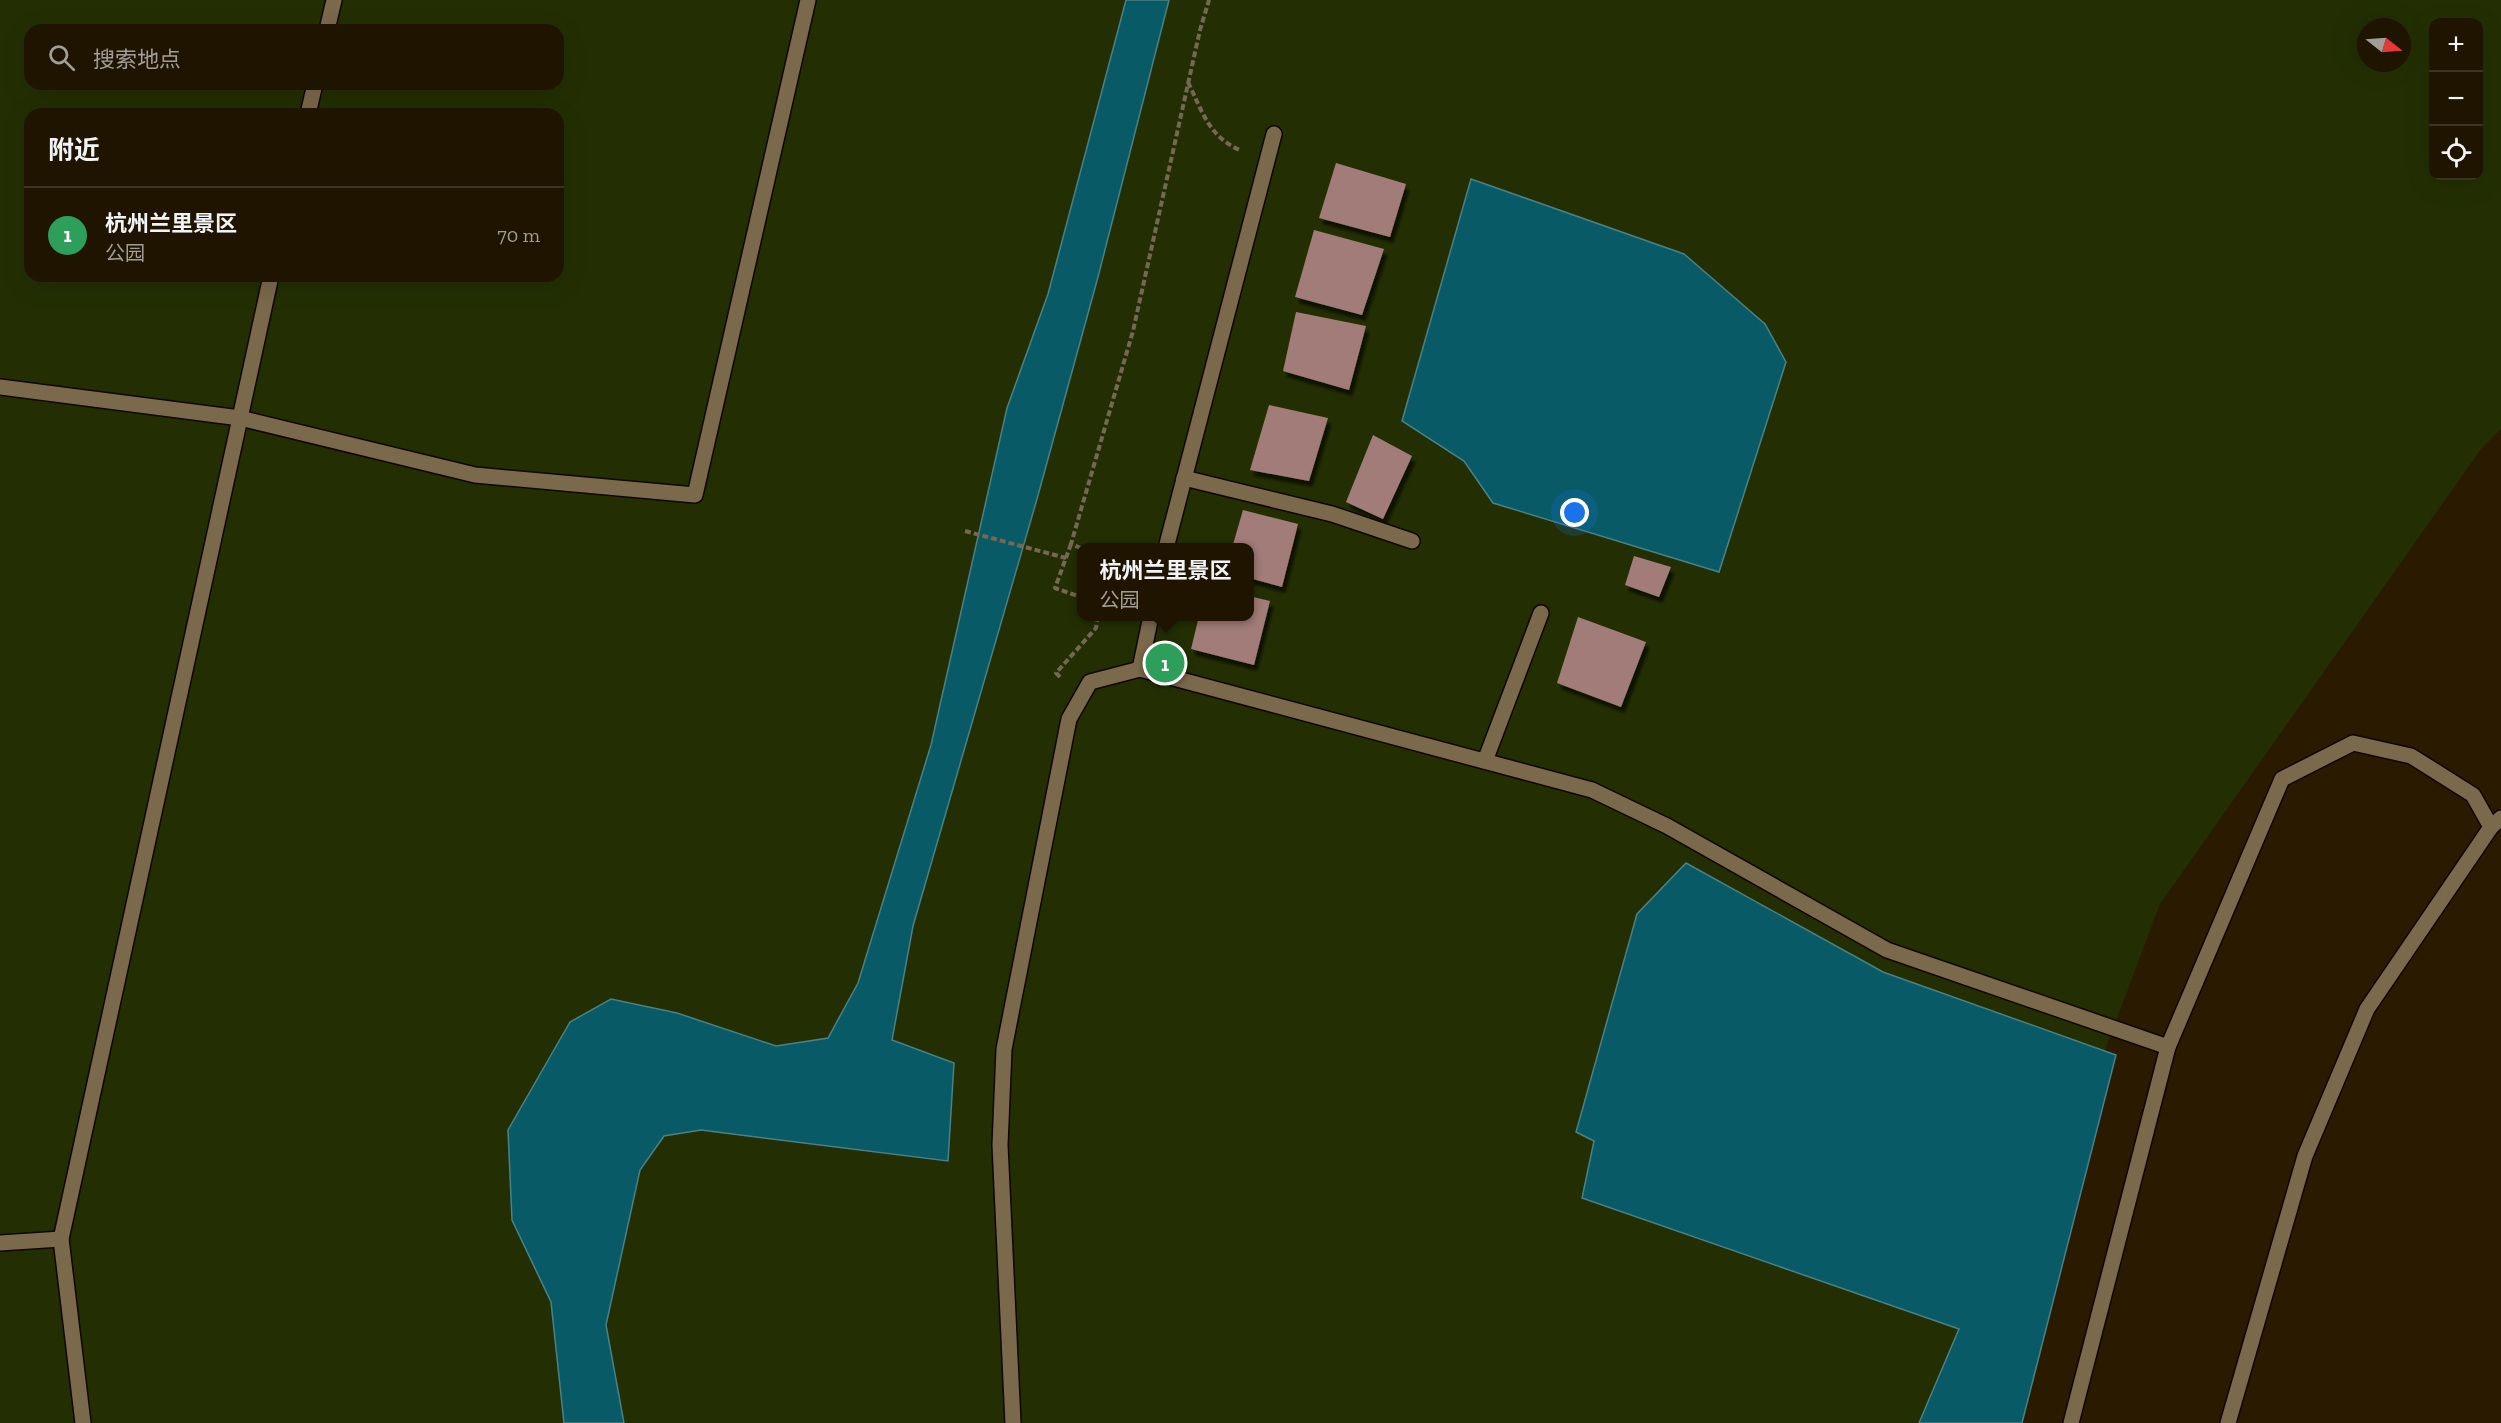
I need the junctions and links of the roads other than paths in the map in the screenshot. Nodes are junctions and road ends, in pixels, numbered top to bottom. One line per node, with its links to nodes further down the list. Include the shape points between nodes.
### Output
1 (334, 0): 3 (street)
2 (808, 0): 9 (street, via 695,495 475,475)
3 (328, 24)
4 (314, 90): 5 (street)
5 (309, 108)
6 (1274, 134): 10 (street)
7 (271, 282): 9 (street)
8 (0, 387): 9 (street)
9 (240, 418): 19 (street)
10 (1184, 478): 11 (street, via 1332,514); 12 (street)
11 (1412, 541)
12 (1167, 543)
13 (1541, 613): 16 (street)
14 (1150, 621): 15 (street)
15 (1140, 669): 16 (street); 22 (street, via 1090,682 1069,719 1004,1049 1000,1145)
16 (1485, 761): 18 (street, via 1592,790 1667,826 1887,950)
17 (2496, 822): 18 (street, via 2473,795 2411,756 2353,743 2282,779); 24 (street, via 2367,1009 2305,1156)
18 (2168, 1047): 23 (street)
19 (62, 1239): 20 (street); 21 (street)
20 (0, 1243)
21 (83, 1423)
22 (1013, 1423)
23 (2071, 1423)
24 (2228, 1423)

